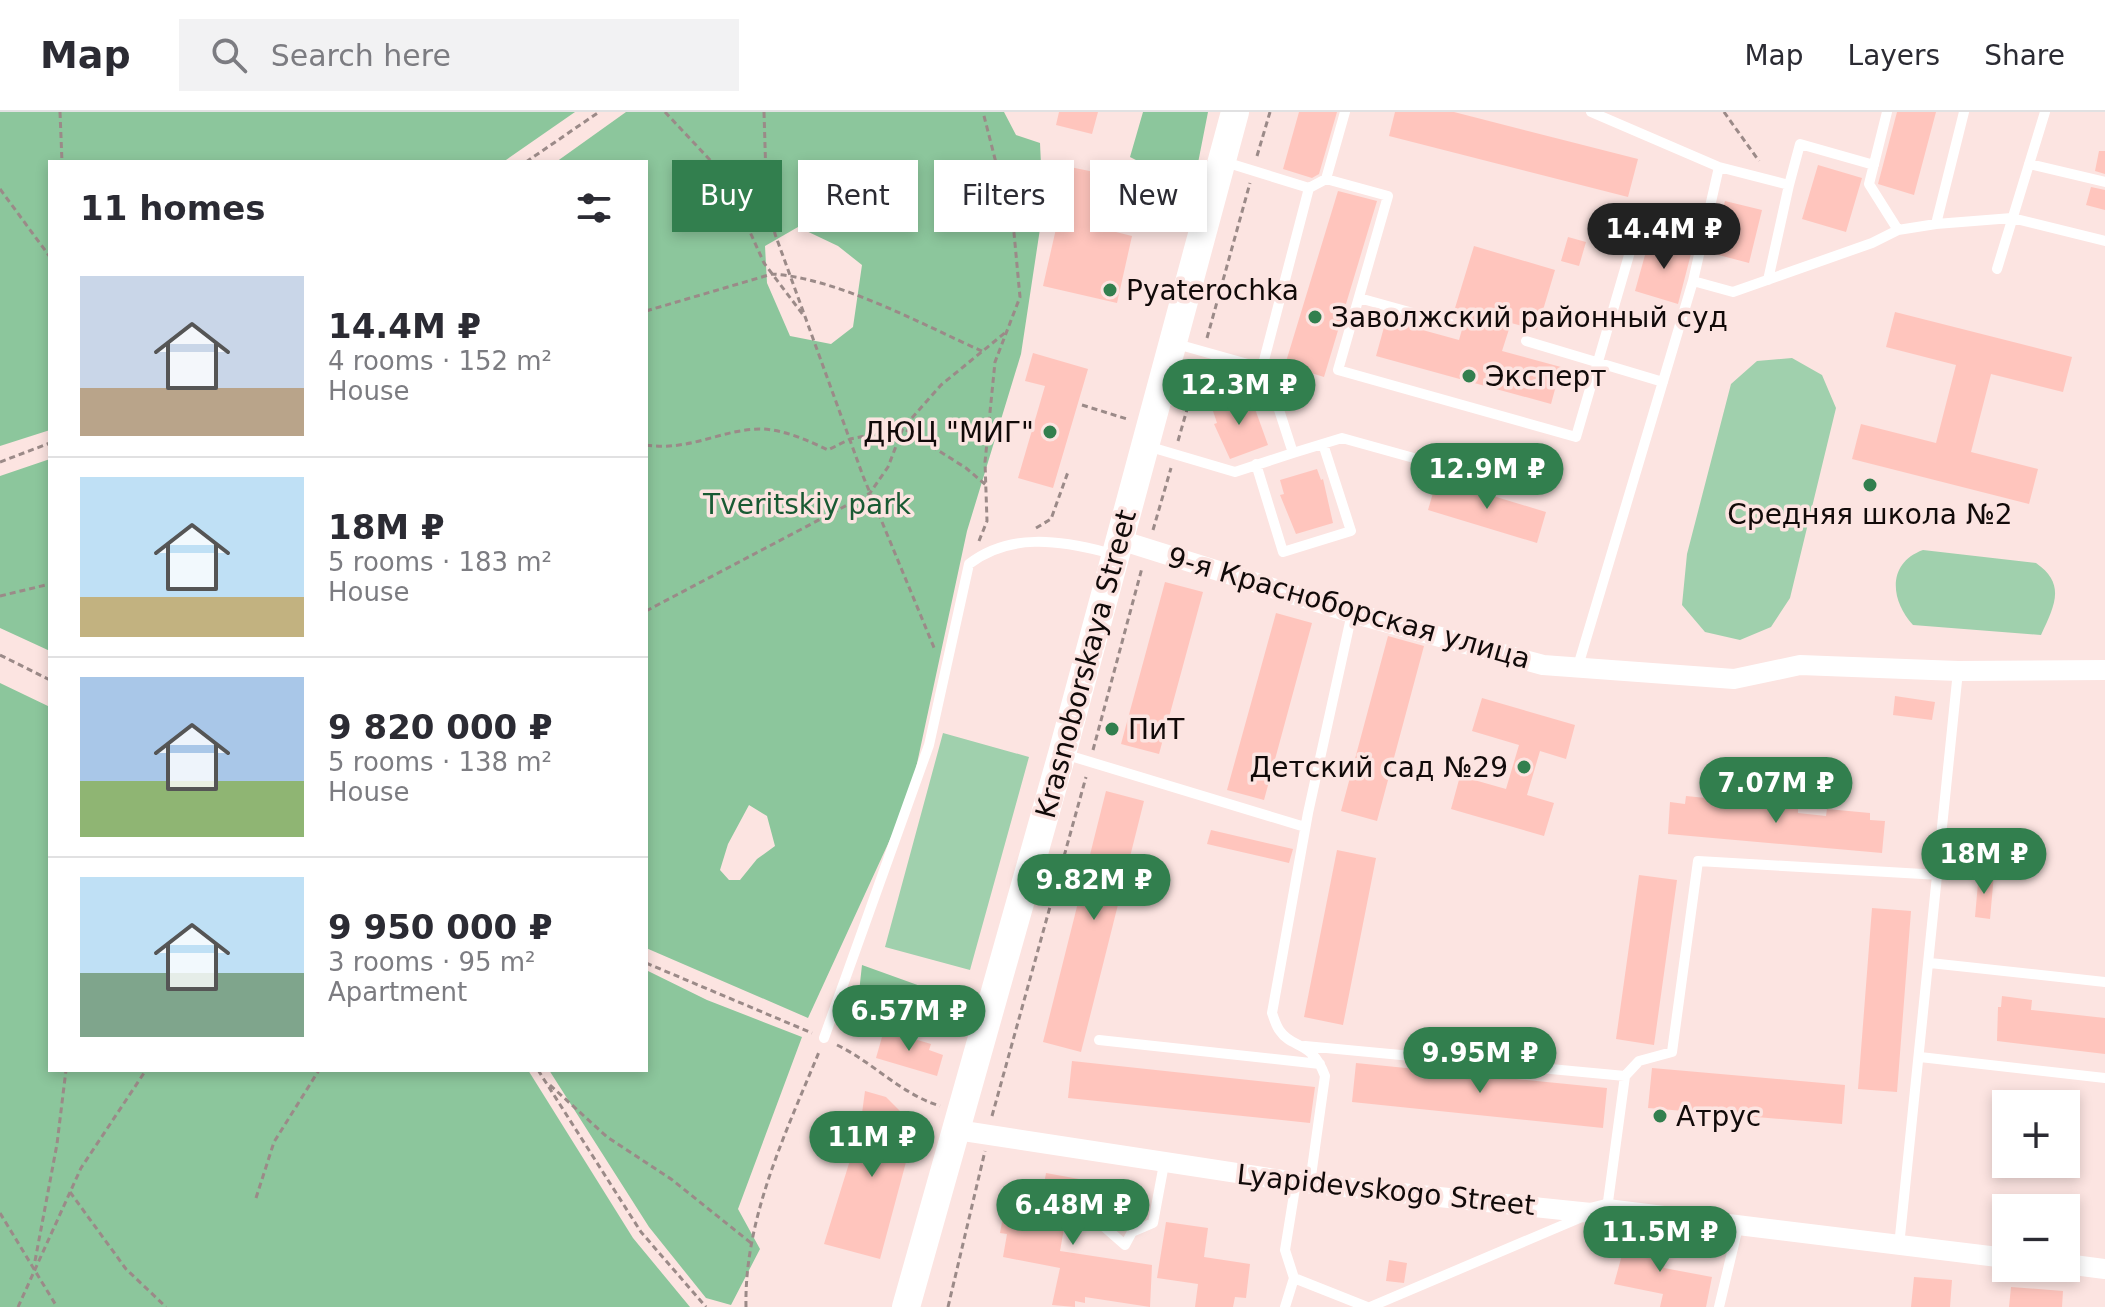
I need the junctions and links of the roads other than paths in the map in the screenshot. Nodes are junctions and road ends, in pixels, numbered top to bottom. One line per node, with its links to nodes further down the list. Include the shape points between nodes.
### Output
1 (1235, 112): 7 (street, Krasnoborskaya Street)
2 (1345, 112): 11 (lane)
3 (1591, 112): 10 (lane)
4 (1887, 112): 9 (lane)
5 (1964, 112): 16 (lane)
6 (2045, 112): 8 (lane)
7 (1221, 160): 14 (lane); 26 (street, Krasnoborskaya Street)
8 (2029, 164): 12 (lane); 15 (lane)
9 (1874, 165): 13 (lane, via 1800,144); 17 (lane, via 1869,184)
10 (1719, 167): 13 (lane); 18 (lane)
11 (1326, 179): 14 (lane); 23 (lane, via 1388,196)
12 (2105, 182)
13 (1789, 185): 21 (lane)
14 (1309, 188): 28 (lane)
15 (2012, 218): 16 (lane); 19 (lane); 20 (lane)
16 (1936, 224): 17 (lane)
17 (1898, 230): 21 (lane)
18 (1704, 231): 22 (lane); 27 (lane, via 1641,214)
19 (2105, 241)
20 (1997, 269)
21 (1768, 280): 22 (lane, via 1733,292)
22 (1693, 281): 29 (lane)
23 (1359, 298): 24 (lane); 27 (lane, via 1338,370 1576,437)
24 (1449, 323)
25 (1526, 341): 27 (lane)
26 (1172, 342): 28 (lane); 32 (street, Krasnoborskaya Street)
27 (1599, 363): 29 (lane)
28 (1262, 368): 30 (lane, via 1258,382)
29 (1663, 382): 40 (lane)
30 (1271, 385): 31 (lane); 34 (lane)
31 (1294, 392)
32 (1147, 436): 35 (lane, via 1175,454 1235,472); 37 (street, Krasnoborskaya Street)
33 (1323, 444): 34 (lane); 35 (lane, via 1351,531 1283,552); 36 (lane, via 1342,438)
34 (1293, 453): 35 (lane)
35 (1256, 464)
36 (1500, 482)
37 (1120, 540): 38 (street, 9-я Красноборская улица); 39 (street, Krasnoborskaya Street)
38 (1352, 613): 40 (street, 9-я Красноборская улица, via 1543,665); 44 (lane)
39 (1090, 651): 43 (street, Krasnoborskaya Street); 48 (lane, via 1086,639 1109,557 1105,552 1044,542 1009,543 969,564 929,745)
40 (1578, 666): 42 (street, 9-я Красноборская улица, via 1734,679 1800,665)
41 (2105, 670): 42 (street, 9-я Красноборская улица)
42 (1958, 671): 45 (lane)
43 (1062, 754): 44 (lane); 55 (street, Krasnoborskaya Street)
44 (1305, 827): 50 (lane, via 1272,1013 1281,1033)
45 (1940, 875): 46 (lane); 53 (lane, via 1698,861 1672,1052 1639,1061)
46 (1930, 963): 47 (lane); 51 (lane)
47 (2105, 982)
48 (824, 1038)
49 (1099, 1040): 52 (lane)
50 (1305, 1046): 52 (lane); 53 (lane)
51 (1920, 1057): 54 (lane); 61 (lane)
52 (1320, 1064): 57 (lane, via 1325,1076)
53 (1625, 1076): 58 (lane)
54 (2105, 1078)
55 (950, 1118): 56 (street, Lyapidevskogo Street, via 989,1135); 66 (street, Krasnoborskaya Street)
56 (1164, 1164): 57 (street, Lyapidevskogo Street); 59 (lane, via 1153,1223 1132,1232 1125,1245)
57 (1303, 1182): 58 (street, Lyapidevskogo Street); 65 (lane, via 1285,1250)
58 (1599, 1211): 60 (street, Lyapidevskogo Street); 68 (lane)
59 (1101, 1224)
60 (1738, 1227): 61 (street, Lyapidevskogo Street); 69 (lane)
61 (1899, 1246): 62 (street, Lyapidevskogo Street)
62 (1992, 1256)
63 (2080, 1266): 64 (street)
64 (2105, 1269)
65 (1294, 1278): 67 (lane); 68 (lane)
66 (906, 1307)
67 (1285, 1307)
68 (1369, 1307)
69 (1719, 1307)

